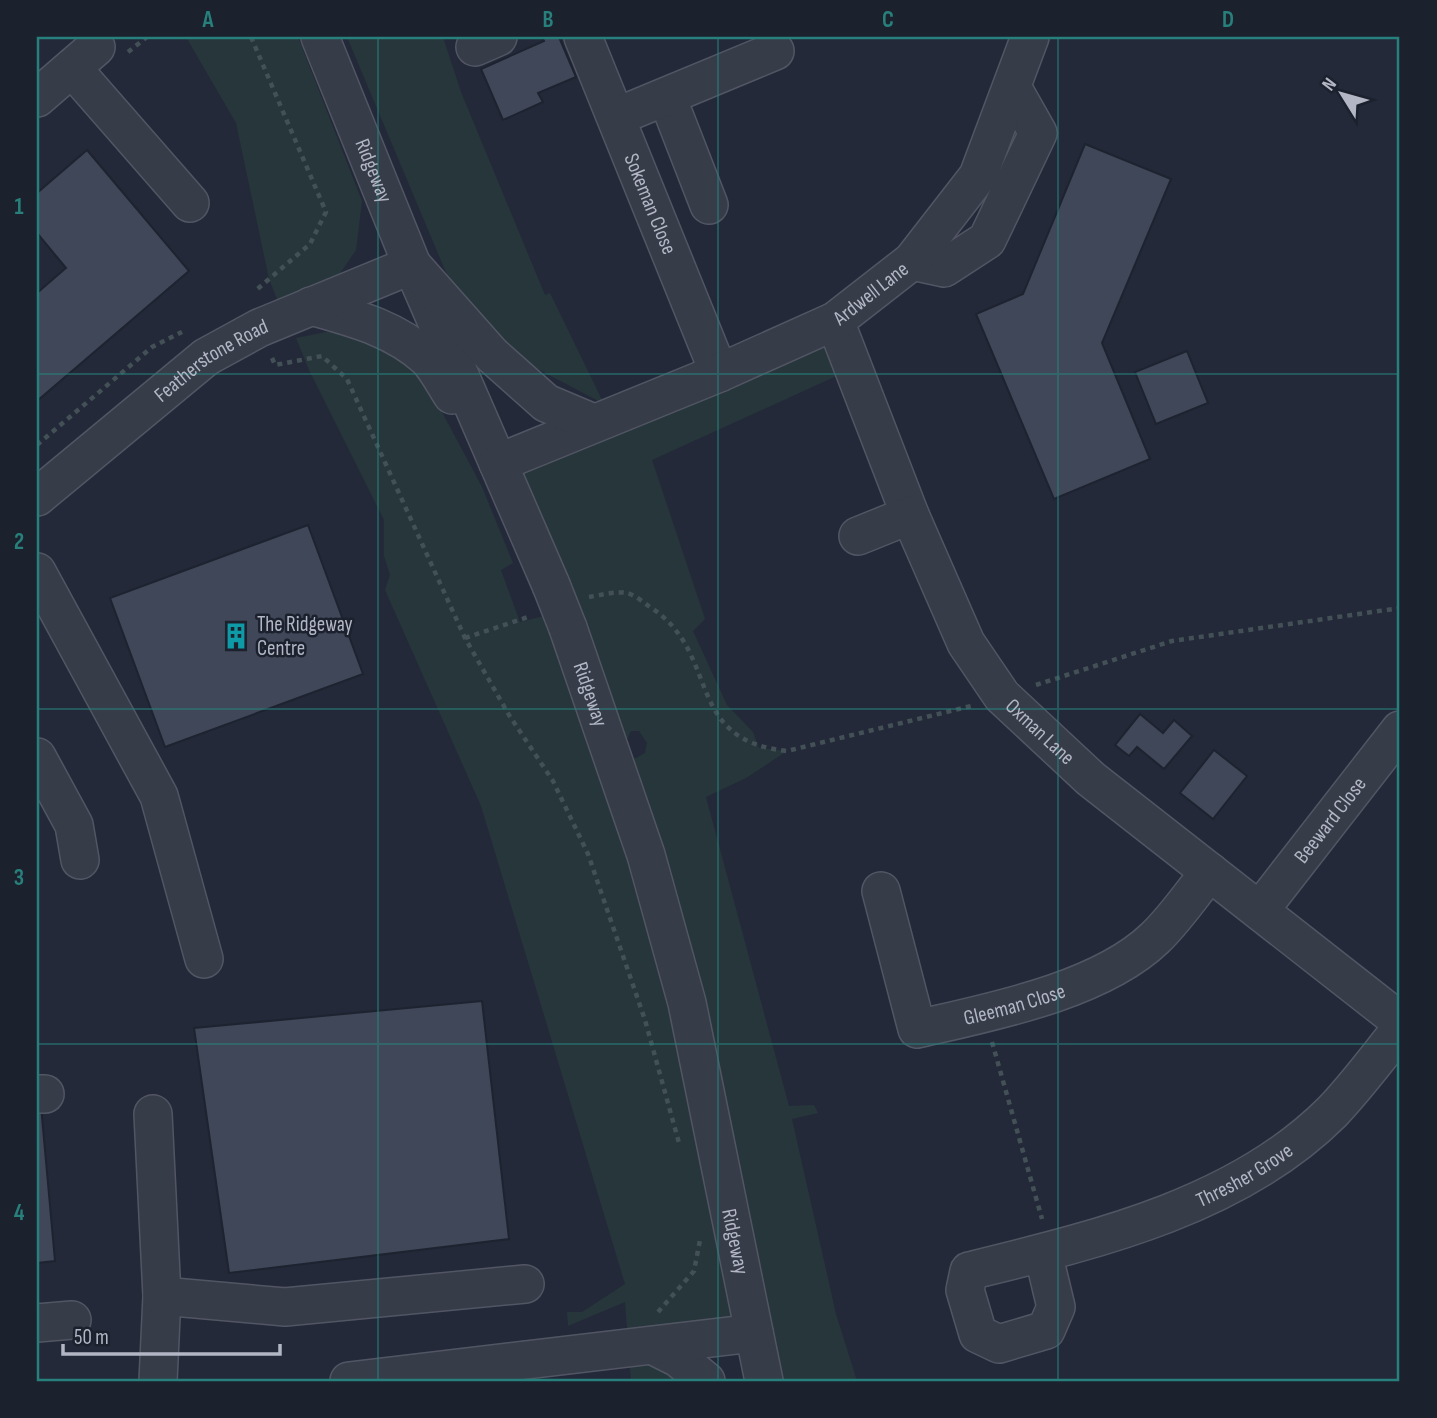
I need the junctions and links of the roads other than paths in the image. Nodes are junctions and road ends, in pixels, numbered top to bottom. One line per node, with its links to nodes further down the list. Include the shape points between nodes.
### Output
1 (320, 37): 10 (street, Ridgeway)
2 (583, 37): 7 (street, Sokeman Close)
3 (1030, 37): 12 (street, Ardwell Lane, via 978,176 912,261)
4 (775, 51): 7 (street)
5 (37, 98): 9 (street, via 84,57)
6 (674, 116): 8 (street, via 704,192)
7 (616, 117): 8 (street, Sokeman Close)
8 (649, 199): 13 (street, Sokeman Close)
9 (190, 202)
10 (412, 265): 11 (street, Featherstone Road); 14 (street, via 501,363 546,403); 15 (street, Ridgeway)
11 (311, 306): 15 (street, via 372,323 428,360); 16 (street, Featherstone Road, via 206,357)
12 (835, 321): 13 (street, Ardwell Lane); 17 (street, Oxman Lane)
13 (719, 373): 14 (street, Ardwell Lane)
14 (591, 422): 15 (street, Ardwell Lane)
15 (498, 463): 36 (street, Ridgeway, via 559,607 646,855 687,1003)
16 (37, 497)
17 (910, 515): 18 (street); 23 (street, Oxman Lane, via 966,643 1002,696 1091,779)
18 (858, 536)
19 (37, 572): 26 (street, via 159,796)
20 (1400, 730): 25 (street, Beeward Close)
21 (37, 757): 22 (street, via 74,825)
22 (80, 860)
23 (1210, 872): 24 (street, Gleeman Close, via 1154,939 1090,982 918,1029); 25 (street, Oxman Lane)
24 (881, 891)
25 (1260, 910): 27 (street, Oxman Lane)
26 (204, 959)
27 (1400, 1021)
28 (1400, 1030): 30 (street, Thresher Grove, via 1331,1113 1268,1165 1181,1209)
29 (153, 1114): 32 (street)
30 (1047, 1252)
31 (525, 1284): 32 (street, via 285,1307)
32 (162, 1296): 38 (street)
33 (72, 1320): 34 (street)
34 (37, 1323)
35 (654, 1331): 36 (street); 39 (street, via 626,1346); 40 (street)
36 (754, 1333): 37 (street, Ridgeway)
37 (764, 1380)
38 (158, 1381)
39 (349, 1381)
40 (706, 1381)

